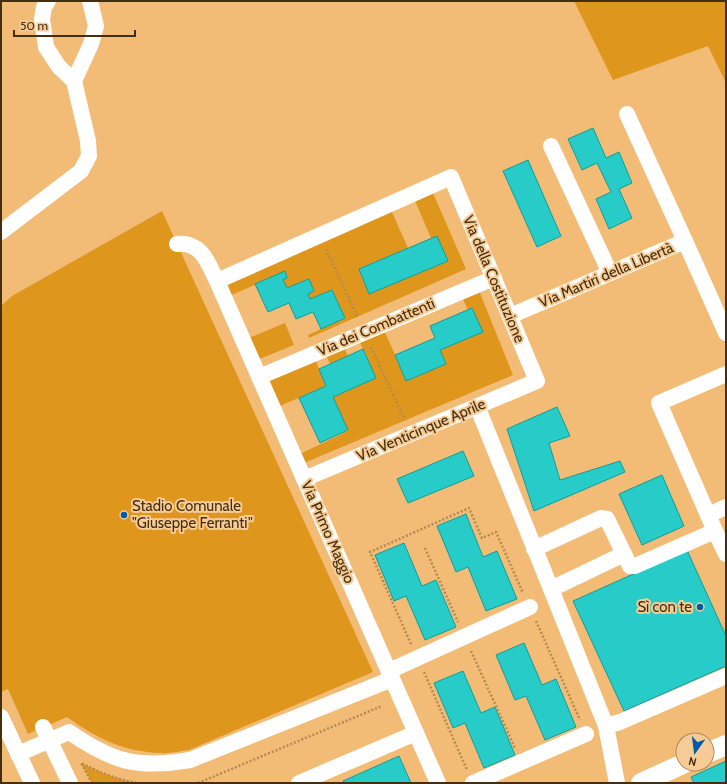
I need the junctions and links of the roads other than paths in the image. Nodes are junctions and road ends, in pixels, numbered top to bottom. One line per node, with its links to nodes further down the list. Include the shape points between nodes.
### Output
1 (48, 1): 3 (street, via 42,19 46,47 59,67)
2 (90, 1): 3 (street, via 96,26)
3 (74, 82): 6 (street, via 89,156 81,171)
4 (627, 114): 7 (street, Via Martiri della Libertà)
5 (551, 146): 9 (street)
6 (1, 232)
7 (684, 241): 9 (street, Via Martiri della Libertà); 13 (street)
8 (177, 244): 11 (street, Via Primo Maggio, via 193,245 203,253)
9 (610, 273): 12 (street, Via Martiri della Libertà)
10 (494, 278): 11 (street, Via della Costituzione, via 451,177); 12 (street, Via della Costituzione); 15 (street, Via dei Combattenti)
11 (217, 281): 15 (street, Via Primo Maggio)
12 (510, 316): 16 (street, Via della Costituzione)
13 (726, 333)
14 (726, 374): 20 (street, via 659,403)
15 (259, 377): 18 (street, Via Primo Maggio)
16 (537, 381): 17 (street, Via Venticinque Aprile)
17 (477, 406): 18 (street, Via Venticinque Aprile); 22 (street)
18 (304, 479): 27 (street, Via Primo Maggio)
19 (726, 507): 20 (street)
20 (708, 515): 21 (street)
21 (715, 531): 23 (street, via 635,566 630,566); 24 (street)
22 (534, 548): 23 (street, via 601,518 607,519); 25 (street)
23 (624, 554): 25 (street)
24 (726, 554)
25 (551, 589): 30 (street)
26 (530, 607): 27 (street)
27 (390, 675): 31 (street, Via Primo Maggio); 32 (street, via 190,760 170,764 129,762 107,755 69,732)
28 (726, 676): 30 (street)
29 (1, 717): 34 (street)
30 (606, 726): 41 (street)
31 (416, 733): 38 (street); 39 (street, Via Primo Maggio)
32 (47, 734): 34 (street); 37 (street)
33 (586, 734): 40 (street)
34 (18, 754): 36 (street)
35 (675, 768): 42 (main road)
36 (32, 783)
37 (70, 783)
38 (299, 783)
39 (438, 783)
40 (472, 783)
41 (617, 783)
42 (641, 783)

